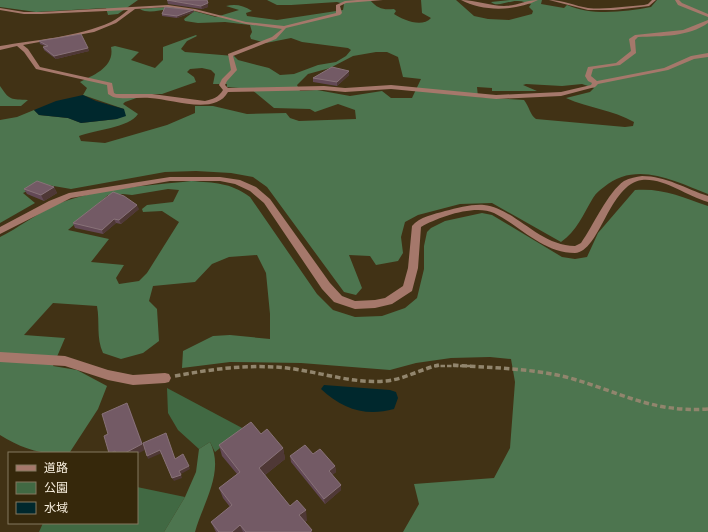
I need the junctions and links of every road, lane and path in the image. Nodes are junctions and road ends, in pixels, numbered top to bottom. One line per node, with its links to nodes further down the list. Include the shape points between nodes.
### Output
1 (144, 0): 8 (street)
2 (381, 0): 12 (street, via 345,2 338,6 338,14)
3 (463, 0): 4 (street, via 504,8)
4 (536, 0)
5 (552, 0): 6 (street, via 588,9 608,10 649,5)
6 (654, 0)
7 (677, 0): 10 (street, via 680,4)
8 (134, 7): 9 (street, via 41,13); 12 (street, via 176,7 246,23); 13 (street, via 114,22 100,28 75,35)
9 (0, 9)
10 (708, 16)
11 (708, 21): 16 (street, via 690,29 632,39 634,52 618,64 590,68 588,76)
12 (284, 27): 17 (street, via 284,30 274,38 230,54 234,70 224,80 222,85)
13 (17, 44): 14 (street); 17 (street, via 29,52 34,65 38,68 110,84 111,94 115,96 153,96 199,103 221,98)
14 (0, 48)
15 (708, 55): 16 (street, via 693,57 666,69)
16 (596, 83): 17 (street, via 561,94 496,97 391,88)
17 (226, 90)
18 (708, 199): 19 (street, via 656,180 633,180 626,184 601,214 583,246 576,250 557,247 488,208 433,218 417,226 413,268 408,288 388,301 355,305 338,299 326,286 267,201 253,189 236,182 204,178 170,179 84,193 52,203)
19 (0, 231)
20 (0, 357): 21 (street, via 65,361 133,380)
21 (165, 378): 22 (path, via 218,368 264,366 325,373 364,381 386,381 440,365 510,368 549,373 646,405 694,412)
22 (708, 410)

